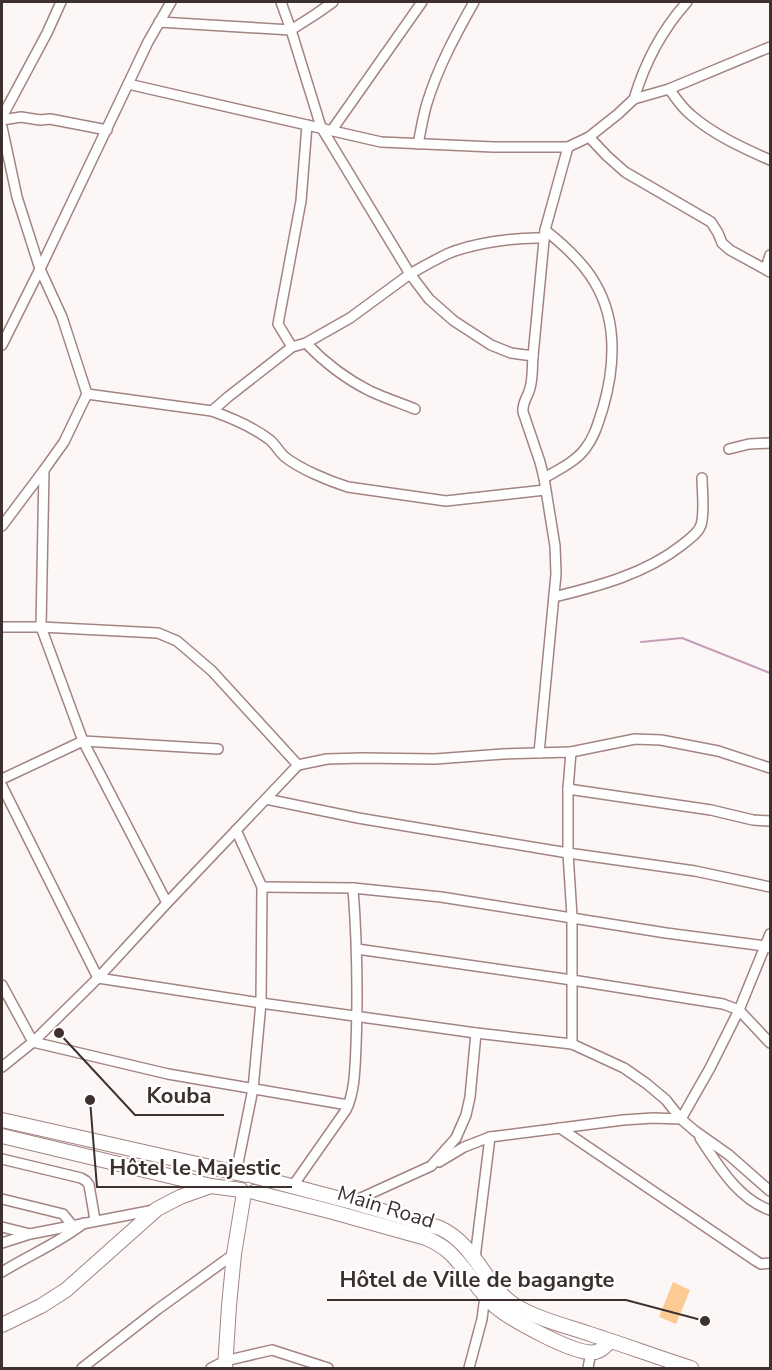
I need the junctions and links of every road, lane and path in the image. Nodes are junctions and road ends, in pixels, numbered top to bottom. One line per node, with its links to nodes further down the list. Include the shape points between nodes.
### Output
1 (61, 2): 14 (street)
2 (171, 2): 8 (street)
3 (281, 2): 9 (street)
4 (333, 2): 9 (street)
5 (423, 2): 19 (street)
6 (474, 2): 21 (street, via 436,77)
7 (687, 2): 13 (street, via 662,33)
8 (159, 22): 9 (street); 11 (street)
9 (291, 30): 16 (street)
10 (771, 47): 12 (street)
11 (128, 84): 15 (street); 18 (street)
12 (669, 89): 13 (street); 23 (street, via 689,114 708,128)
13 (634, 99): 20 (street)
14 (2, 118): 18 (street, via 50,119)
15 (308, 125): 16 (street); 31 (street, via 301,201 278,324)
16 (321, 127): 19 (street); 28 (street)
17 (2, 128): 26 (street, via 17,196)
18 (107, 130): 26 (street)
19 (332, 130): 21 (street, via 381,142)
20 (589, 137): 22 (street); 27 (street, via 625,172 711,222 730,250)
21 (418, 144): 22 (street)
22 (568, 147): 24 (street)
23 (771, 160)
24 (544, 234): 28 (street, via 459,250); 32 (street); 39 (street, via 573,254 596,283 613,334 608,392 595,434 566,466)
25 (771, 255): 27 (street)
26 (40, 269): 30 (street); 33 (street, via 62,317)
27 (768, 270)
28 (410, 274): 29 (street, via 350,318); 32 (street, via 453,321 491,345)
29 (306, 343): 31 (street); 34 (street, via 347,378)
30 (2, 345)
31 (292, 347): 35 (street)
32 (532, 356): 39 (street, via 530,392 522,407)
33 (87, 394): 35 (street); 38 (street, via 64,442)
34 (415, 409)
35 (212, 411): 41 (street, via 269,439 286,458 348,487 446,501)
36 (771, 443): 37 (street)
37 (729, 449)
38 (44, 470): 42 (street); 45 (street)
39 (544, 478): 41 (street)
40 (702, 478): 43 (street, via 701,524 694,535 652,565 596,587)
41 (545, 490): 43 (street, via 555,546)
42 (2, 526)
43 (554, 597): 49 (street)
44 (2, 627): 45 (street)
45 (41, 627): 46 (street); 50 (street, via 158,633 177,641 212,671)
46 (83, 741): 47 (street); 52 (street); 62 (street)
47 (218, 749)
48 (571, 752): 49 (street); 51 (street, via 635,739 661,740 718,751); 54 (street)
49 (539, 753): 50 (street, via 435,759 327,759)
50 (298, 765): 55 (street)
51 (771, 768)
52 (2, 779)
53 (2, 786): 67 (street)
54 (568, 789): 56 (street); 58 (street)
55 (266, 799): 57 (street); 58 (street)
56 (771, 821)
57 (236, 830): 59 (street); 62 (street)
58 (568, 853): 60 (street, via 695,871); 63 (street)
59 (262, 887): 61 (street); 70 (street)
60 (771, 887)
61 (353, 888): 63 (street); 66 (street)
62 (167, 903): 67 (street)
63 (572, 917): 65 (street); 68 (street)
64 (771, 934): 65 (street)
65 (768, 948): 71 (street)
66 (357, 949): 68 (street); 72 (street)
67 (98, 978): 70 (street); 74 (street)
68 (572, 980): 71 (street, via 704,1000); 76 (street)
69 (2, 985): 74 (street)
70 (261, 1003): 72 (street); 78 (street)
71 (739, 1010): 75 (street); 80 (street)
72 (357, 1017): 73 (street); 79 (street)
73 (476, 1033): 76 (street); 87 (street, via 466,1115 456,1138)
74 (33, 1042): 77 (street); 78 (street, via 168,1074)
75 (771, 1043)
76 (572, 1044): 80 (street, via 624,1068 666,1100)
77 (2, 1067)
78 (254, 1089): 79 (street); 88 (street)
79 (348, 1105): 91 (street)
80 (681, 1119): 82 (street, via 622,1120); 83 (street)
81 (2, 1120): 88 (street)
82 (560, 1128): 85 (street); 105 (street, via 756,1261)
83 (695, 1131): 92 (street); 97 (street, via 742,1193)
84 (2, 1136): 90 (street, Main Road)
85 (490, 1137): 87 (street); 104 (street)
86 (2, 1159): 98 (street, via 86,1181)
87 (431, 1166): 95 (street)
88 (245, 1175): 91 (street); 93 (street, via 257,1180 258,1185)
89 (771, 1176): 92 (street)
90 (211, 1186): 93 (street, Main Road); 96 (street)
91 (292, 1187): 95 (street)
92 (767, 1188)
93 (246, 1192): 103 (street); 107 (street, Main Road, via 333,1212 440,1244)
94 (2, 1199): 99 (street, via 63,1214)
95 (352, 1202): 104 (street, via 441,1228)
96 (158, 1209): 98 (street); 108 (street, via 66,1290)
97 (771, 1210)
98 (90, 1221): 99 (street); 106 (street)
99 (72, 1225): 101 (street)
100 (2, 1227): 101 (street)
101 (30, 1234): 102 (street)
102 (2, 1243)
103 (234, 1254): 113 (street); 114 (street)
104 (475, 1258): 109 (street, via 505,1298)
105 (771, 1263)
106 (2, 1272)
107 (485, 1296): 111 (street, Main Road, via 522,1324); 117 (street)
108 (2, 1325)
109 (568, 1327): 110 (street); 111 (street)
110 (610, 1341): 112 (street, via 601,1350); 119 (street)
111 (563, 1344): 112 (street, Main Road)
112 (591, 1352): 118 (street)
113 (225, 1365): 115 (street); 116 (street, via 272,1350)
114 (82, 1368)
115 (211, 1368)
116 (328, 1368)
117 (469, 1368)
118 (588, 1368)
119 (691, 1368)

